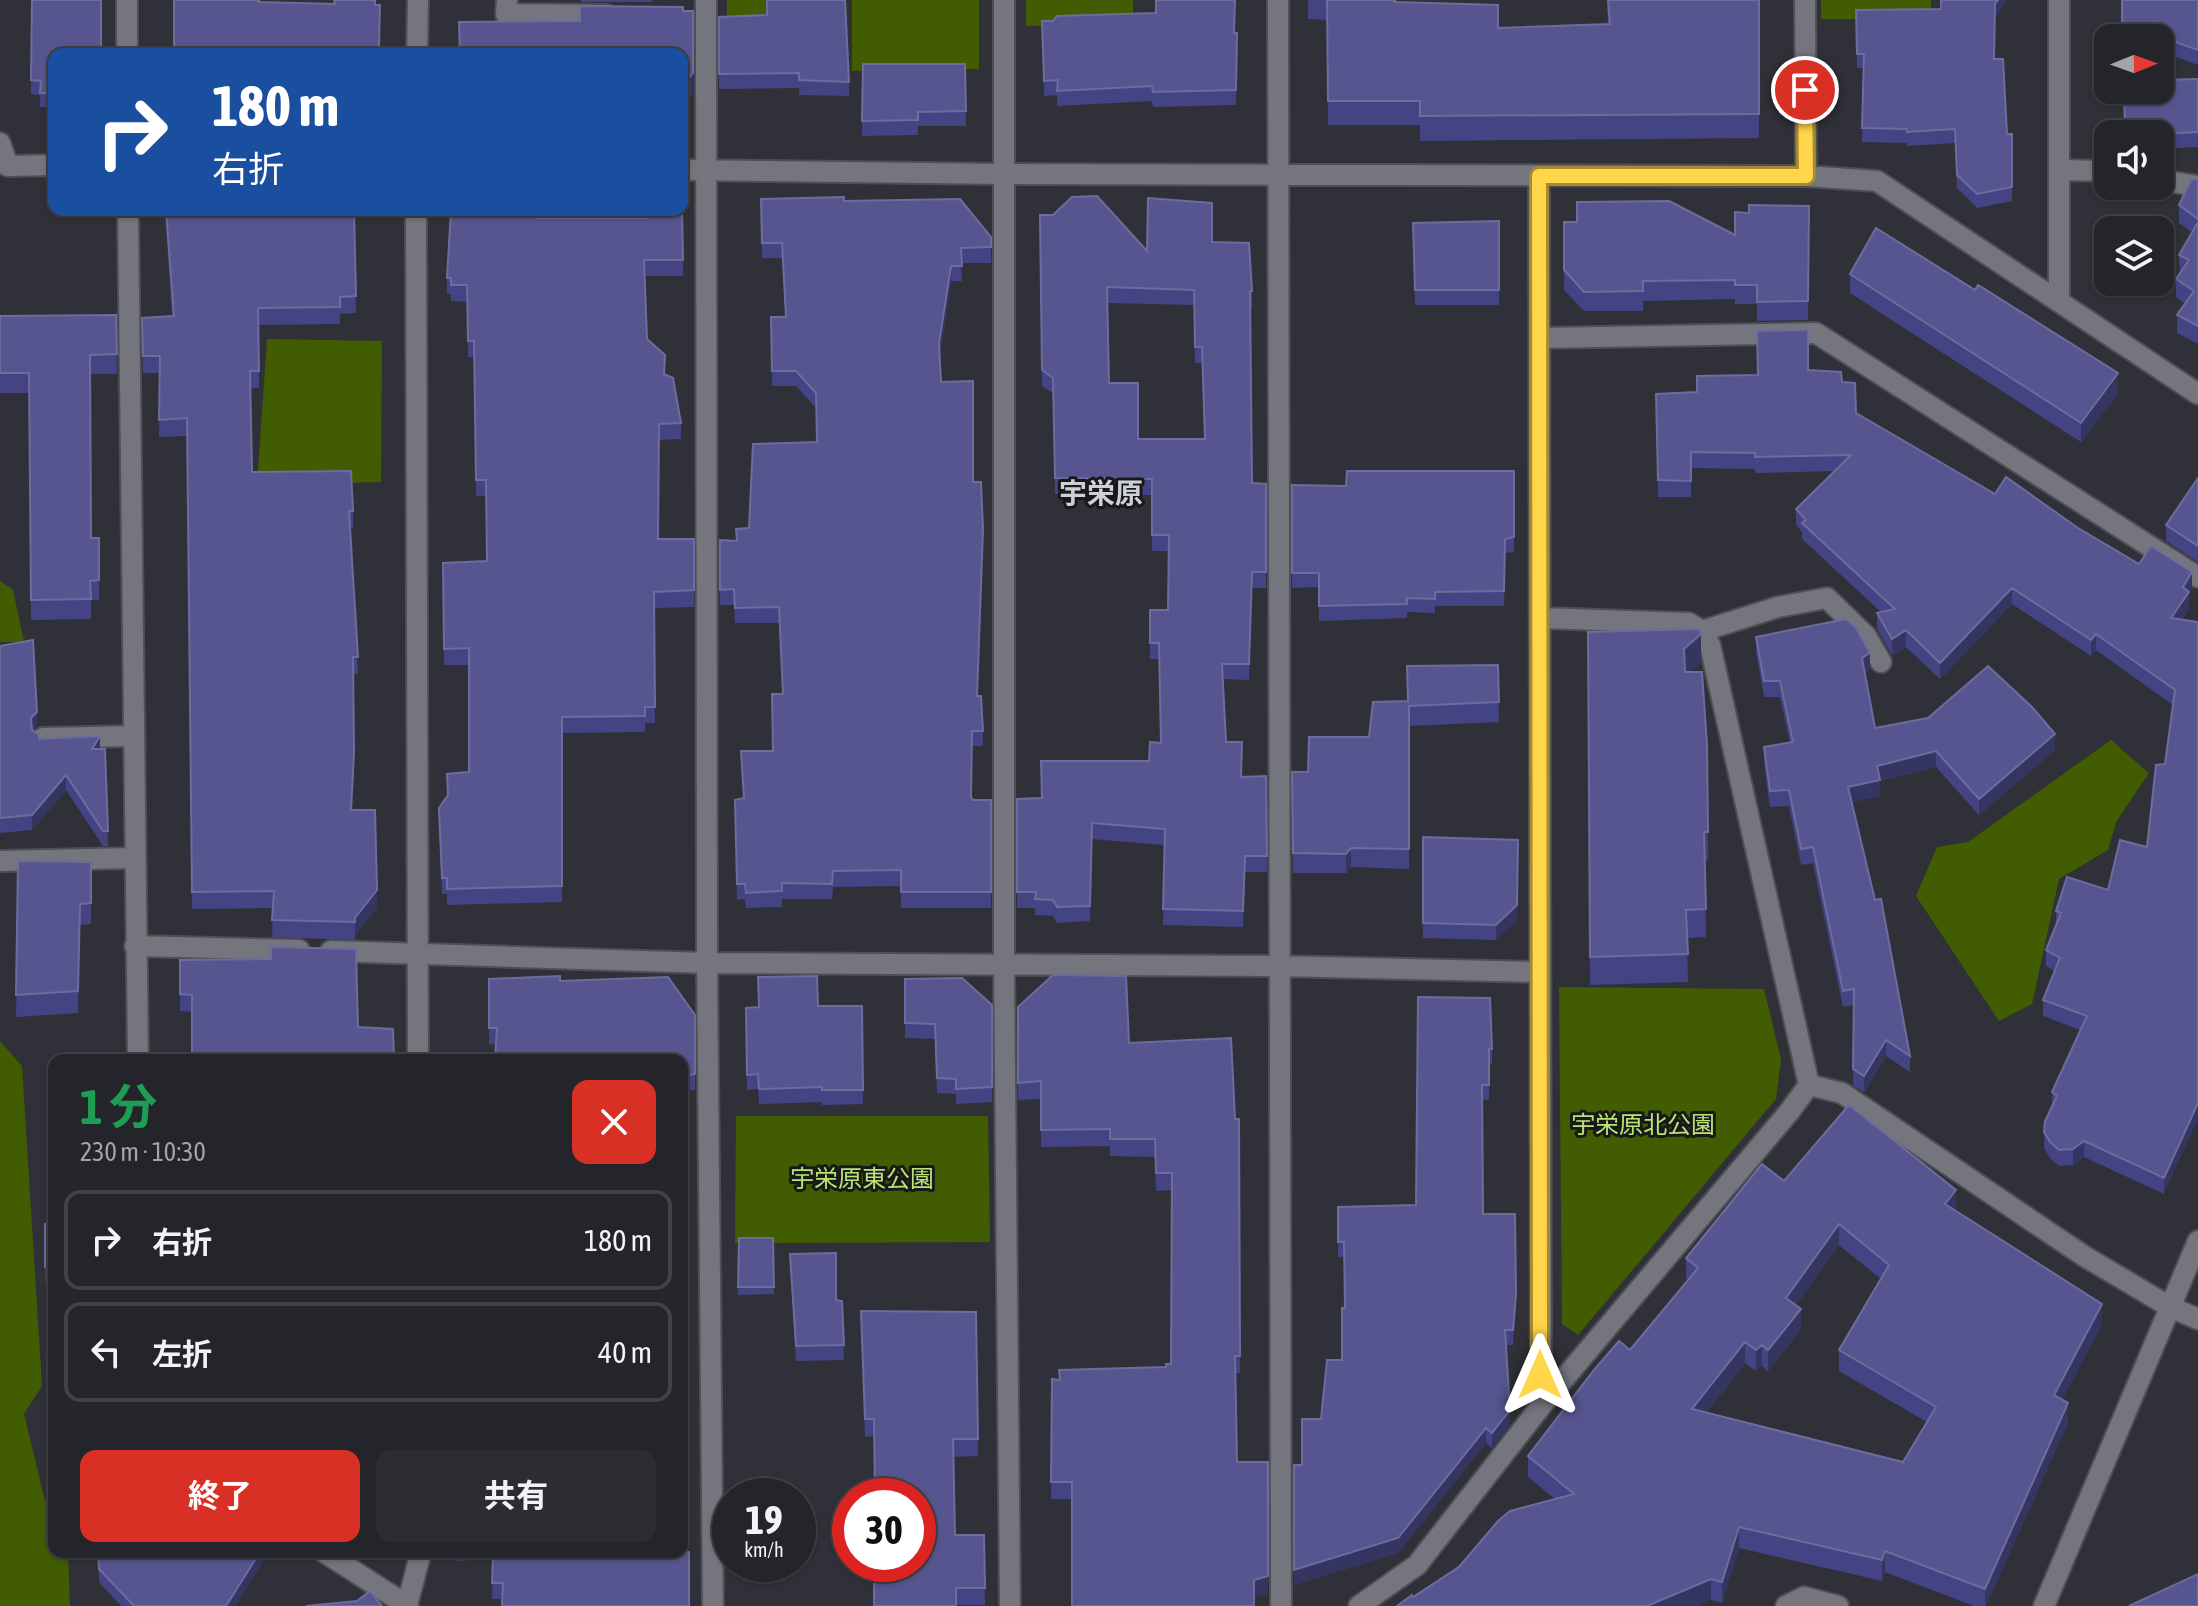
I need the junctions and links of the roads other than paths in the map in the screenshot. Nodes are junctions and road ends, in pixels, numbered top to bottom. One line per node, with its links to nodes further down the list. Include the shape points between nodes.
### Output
1 (127, 0): 10 (street)
2 (418, 0): 11 (street)
3 (507, 0): 9 (street, via 506,14)
4 (1004, 0): 18 (street)
5 (1278, 0): 19 (street)
6 (1805, 0): 21 (street)
7 (2059, 0): 15 (street)
8 (700, 10): 16 (street)
9 (629, 15)
10 (127, 48)
11 (417, 48)
12 (0, 143): 13 (street, via 8,166)
13 (48, 165)
14 (688, 170): 16 (street)
15 (2059, 170): 17 (street); 26 (street)
16 (706, 171): 18 (street); 39 (street)
17 (2094, 171)
18 (1005, 174): 19 (street); 40 (street)
19 (1279, 176): 20 (street); 41 (street)
20 (1539, 176): 21 (street); 27 (street)
21 (1806, 176): 26 (street, via 1877,181)
22 (2174, 182): 23 (street)
23 (2198, 186)
24 (128, 216): 33 (street)
25 (416, 216): 38 (street)
26 (2059, 299): 28 (street)
27 (1541, 338): 29 (street, via 1816,333); 30 (street)
28 (2198, 394)
29 (2198, 577)
30 (1541, 618): 31 (street, via 1689,623); 42 (street)
31 (1702, 631): 32 (street, via 1827,598 1866,636); 45 (street, via 1710,645)
32 (1881, 662)
33 (133, 736): 34 (street); 35 (street)
34 (43, 738)
35 (134, 858): 36 (street); 37 (street)
36 (0, 861)
37 (135, 946): 38 (street); 43 (street)
38 (417, 953): 39 (street); 44 (street)
39 (707, 963): 40 (street); 53 (street)
40 (1004, 965): 41 (street); 54 (street)
41 (1278, 966): 42 (street); 55 (street)
42 (1539, 972): 49 (street)
43 (138, 1054)
44 (418, 1054)
45 (1809, 1085): 47 (street, via 1842,1093 2084,1256); 49 (street)
46 (2198, 1241): 47 (street)
47 (2170, 1307): 48 (street); 59 (street)
48 (2198, 1319)
49 (1541, 1406): 56 (street, via 1417,1565)
50 (334, 1558): 52 (street)
51 (420, 1558): 52 (street)
52 (408, 1605)
53 (713, 1606)
54 (1010, 1606)
55 (1281, 1606)
56 (1359, 1606)
57 (1786, 1606): 58 (street, via 1804,1597)
58 (1838, 1606)
59 (2044, 1606)

